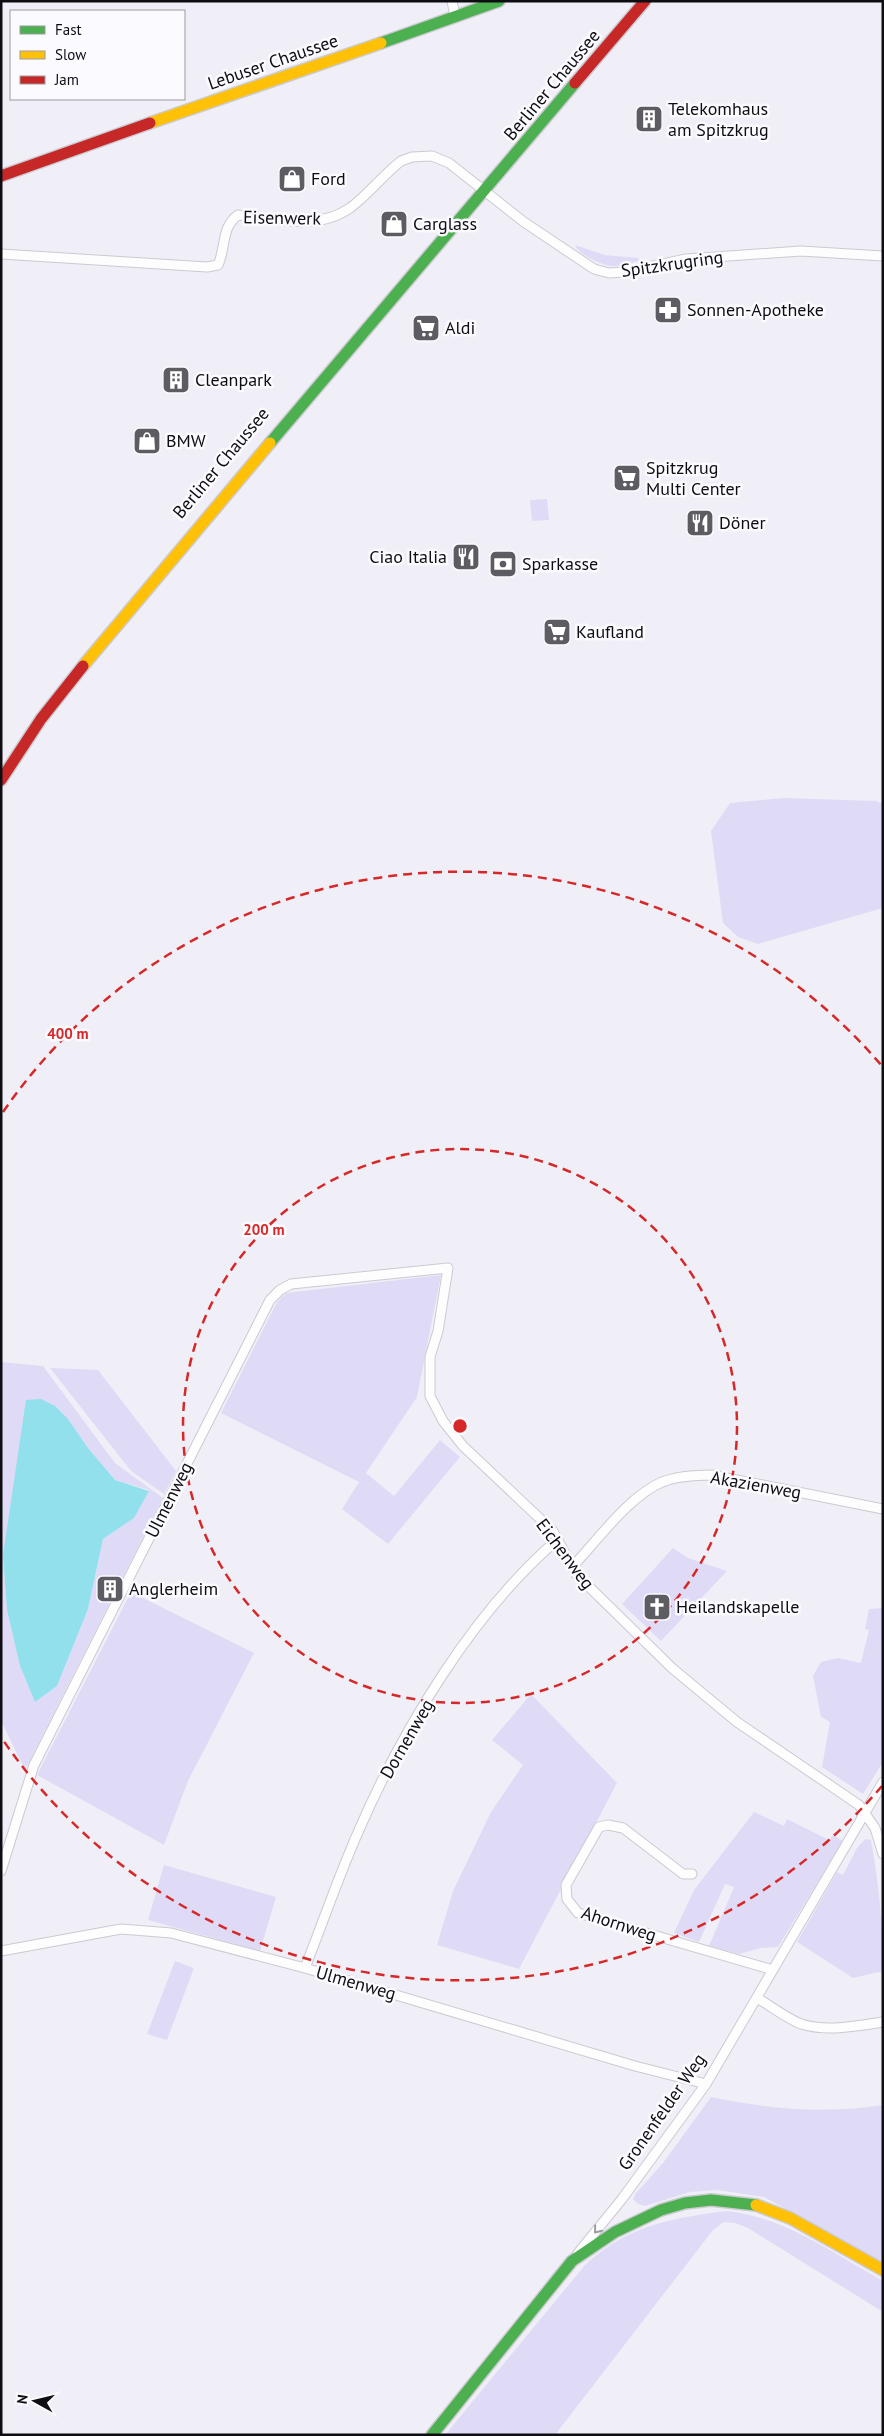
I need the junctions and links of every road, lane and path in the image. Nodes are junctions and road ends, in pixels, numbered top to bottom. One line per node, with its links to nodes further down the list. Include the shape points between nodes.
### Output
1 (452, 1): 5 (street)
2 (499, 1): 5 (main road, Lebuser Chaussee)
3 (636, 1): 7 (main road, Berliner Chaussee)
4 (645, 1): 7 (main road, Berliner Chaussee)
5 (456, 16): 6 (main road, Lebuser Chaussee)
6 (1, 176)
7 (481, 189): 8 (street, Eisenwerk, via 449,163 432,156 412,157 401,161 350,208 325,220 306,222 238,216 230,220 218,265 207,267); 9 (street, Spitzkrugring, via 594,269 609,273 686,260 801,251); 10 (main road, Berliner Chaussee, via 112,629 41,719)
8 (1, 254)
9 (883, 256)
10 (3, 776)
11 (448, 1268): 13 (street, Eichenweg, via 438,1331 430,1357 430,1396 443,1422 463,1446); 18 (street, Ulmenweg, via 292,1284 270,1300 34,1765)
12 (883, 1509): 14 (street, Akazienweg, via 712,1475 686,1476 662,1482 641,1496)
13 (558, 1540): 14 (street, Eichenweg); 21 (street, Dornenweg, via 541,1554 466,1641 418,1716 359,1829)
14 (572, 1567): 16 (street, Eichenweg, via 672,1668 737,1722)
15 (883, 1782): 16 (street, Gronenfelder Weg)
16 (866, 1812): 17 (street); 22 (street, Gronenfelder Weg)
17 (883, 1854)
18 (1, 1871)
19 (692, 1874): 22 (street, Ahornweg, via 683,1874 623,1828 608,1825 599,1827 566,1885 567,1899 578,1913)
20 (1, 1951): 21 (street, Ulmenweg, via 121,1929 147,1930 171,1933)
21 (305, 1968): 25 (street, Ulmenweg)
22 (773, 1970): 23 (street, Gronenfelder Weg)
23 (756, 1998): 24 (street, via 809,2026 844,2027); 25 (street, Gronenfelder Weg)
24 (883, 2022)
25 (706, 2084): 26 (street, Gronenfelder Weg, one-way to 26)
26 (572, 2261): 27 (main road, via 615,2232 661,2210 712,2200 760,2204); 28 (main road, Gronenfelder Weg)
27 (883, 2270)
28 (432, 2435)

